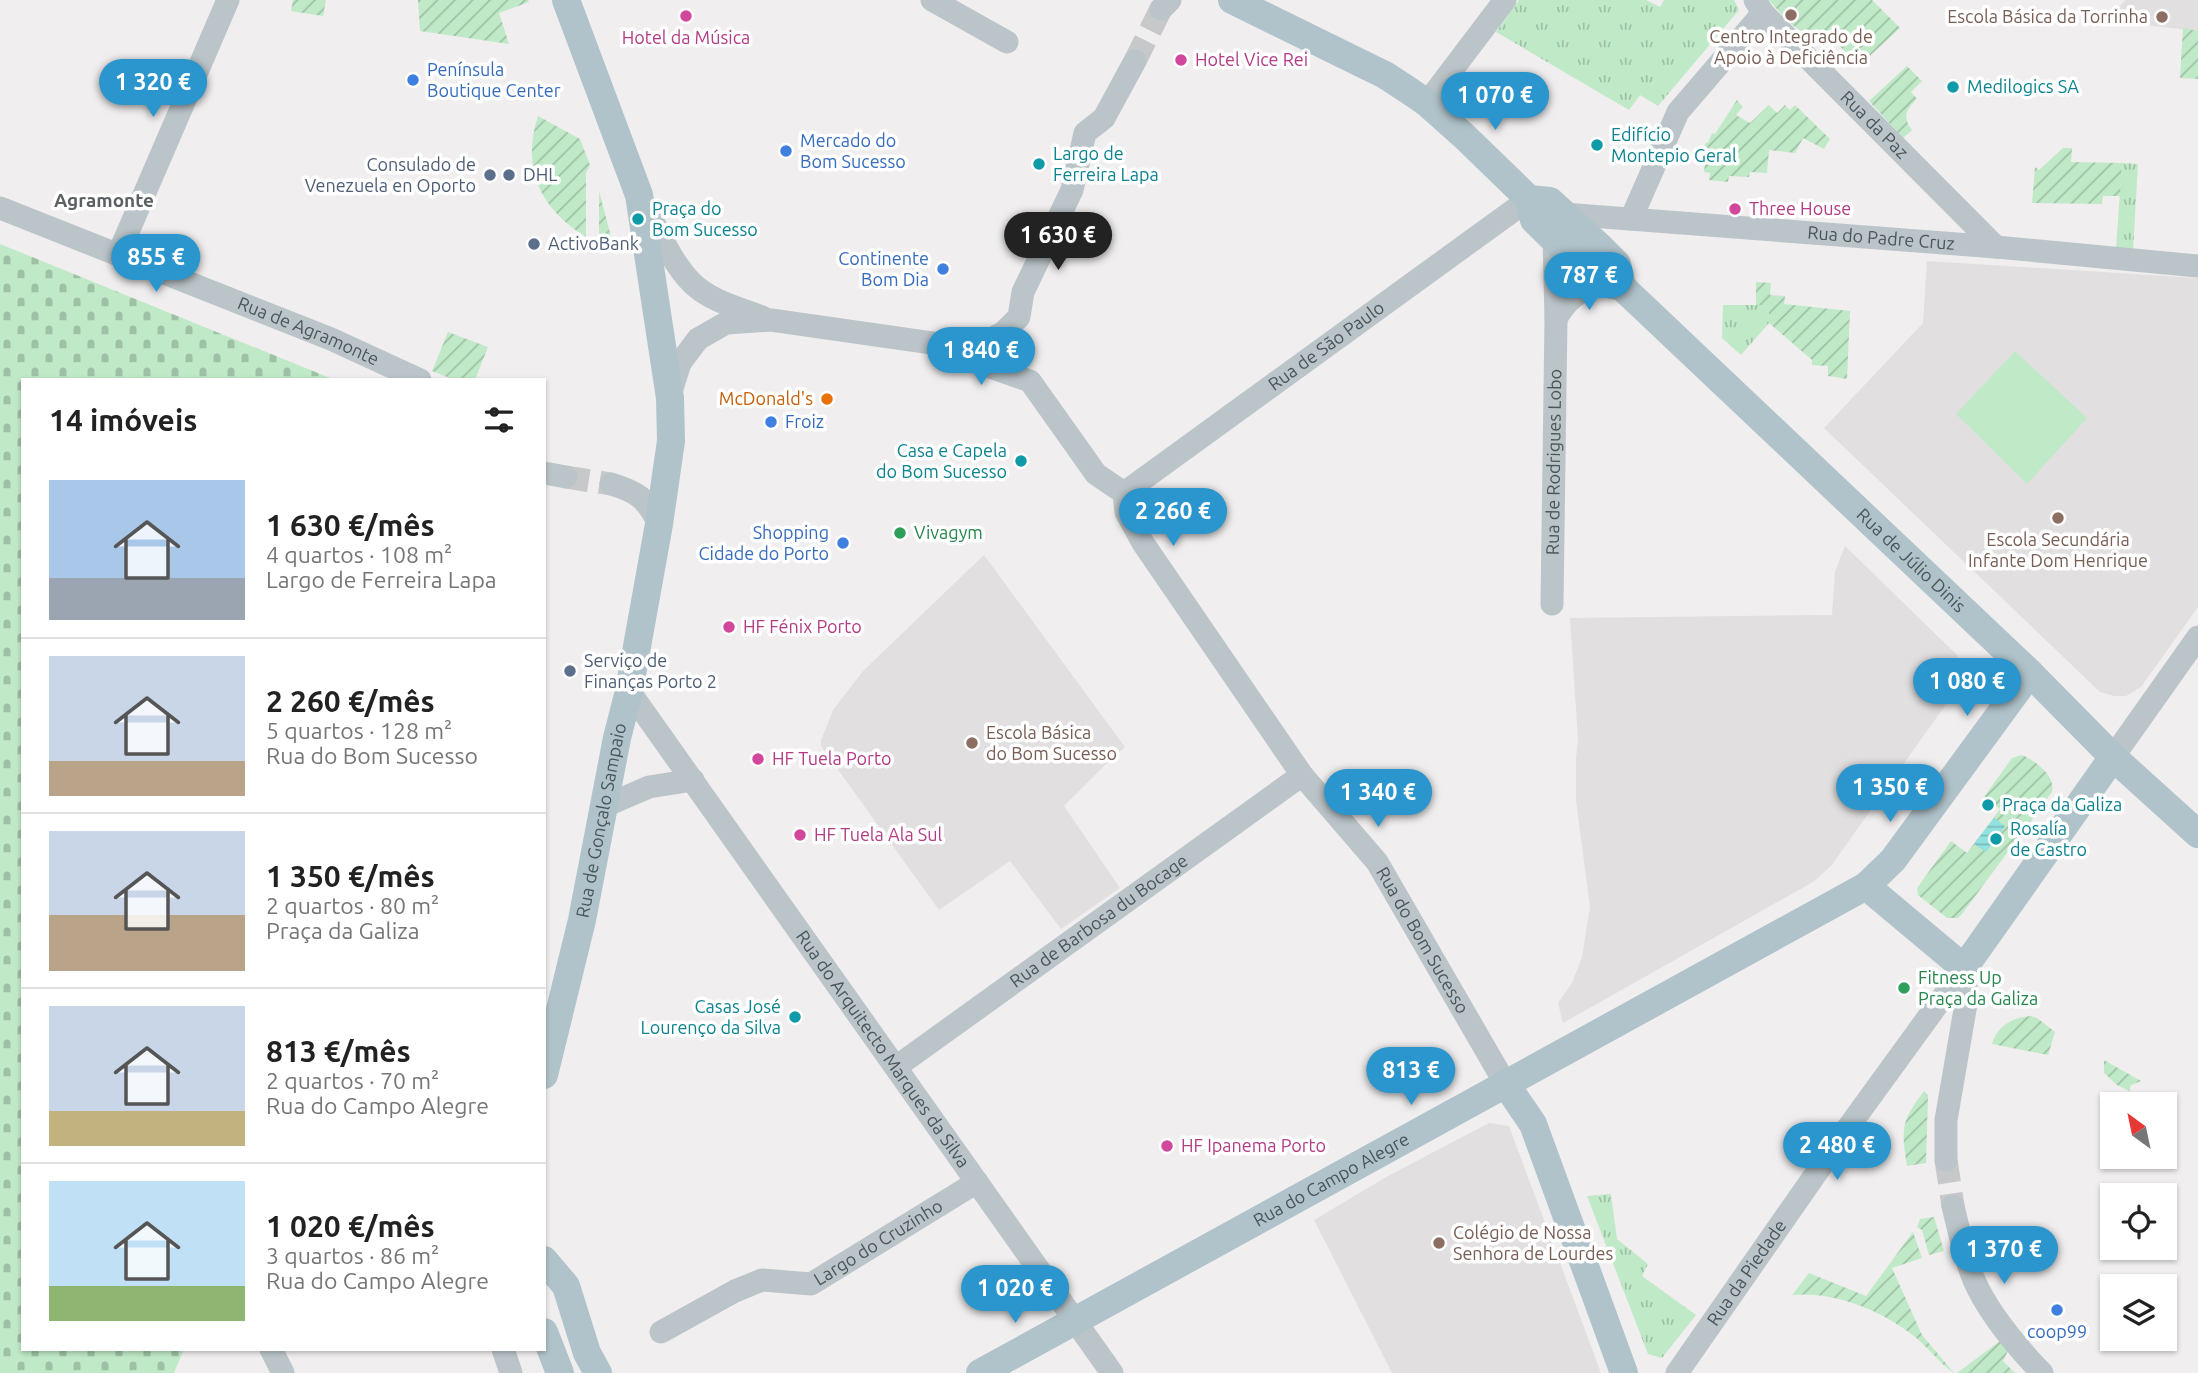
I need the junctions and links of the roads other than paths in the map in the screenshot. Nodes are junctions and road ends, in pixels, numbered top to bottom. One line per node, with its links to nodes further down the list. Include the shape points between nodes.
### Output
1 (228, 0): 16 (street)
2 (932, 0): 7 (street)
3 (1232, 0): 9 (main road, Rua de Júlio Dinis, via 1385,75)
4 (1505, 0): 9 (street)
5 (568, 4): 10 (main road)
6 (1759, 6): 13 (street, via 1678,112); 15 (street, Rua da Paz)
7 (1007, 42)
8 (1135, 61): 21 (street, via 1104,118 1085,134 1072,190 1023,292 1019,317 985,342)
9 (1427, 103): 11 (main road, Rua de Júlio Dinis)
10 (639, 195): 20 (street, via 693,284 717,299); 23 (main road)
11 (1529, 199): 14 (main road, Rua de Júlio Dinis, via 1550,201); 25 (street, Rua de São Paulo)
12 (0, 208): 16 (street, Rua de Agramonte)
13 (1631, 219): 14 (street, Rua do Padre Cruz); 15 (street, Rua do Padre Cruz)
14 (1559, 226): 18 (main road, Rua de Júlio Dinis, via 1617,264); 19 (street, Rua de Rodrigues Lobo)
15 (1996, 247): 17 (street, Rua do Padre Cruz)
16 (118, 255): 22 (street, Rua de Agramonte, via 331,339)
17 (2198, 266)
18 (1610, 284): 19 (street, via 1577,293); 29 (main road, Rua de Júlio Dinis)
19 (1556, 319): 27 (street, Rua de Rodrigues Lobo)
20 (772, 320): 21 (street); 23 (street, via 726,323 698,339 680,362)
21 (953, 346): 25 (street, via 987,366 1030,381 1096,474)
22 (416, 378)
23 (670, 398): 26 (main road, Rua de Gonçalo Sampaio, via 671,441)
24 (611, 484): 26 (street, via 638,494)
25 (1124, 493): 32 (street, Rua do Bom Sucesso, via 1126,512 1143,543)
26 (659, 524): 30 (main road, Rua de Gonçalo Sampaio)
27 (1552, 604)
28 (2198, 637): 31 (street)
29 (2030, 673): 31 (main road, Rua de Júlio Dinis); 36 (main road, via 1893,860)
30 (629, 691): 33 (street, Rua do Arquitecto Marques da Silva); 34 (main road, Rua de Gonçalo Sampaio)
31 (2113, 757): 35 (main road, Rua de Júlio Dinis); 37 (main road)
32 (1302, 775): 39 (street, Rua de Barbosa du Bocage); 40 (street, Rua do Bom Sucesso, via 1377,862)
33 (693, 780): 34 (street, via 649,787); 39 (street, Rua do Arquitecto Marques da Silva)
34 (605, 806): 38 (main road, Rua de Gonçalo Sampaio)
35 (2198, 834)
36 (1866, 886): 37 (main road); 40 (main road, Rua do Campo Alegre)
37 (1964, 968): 41 (street, via 1968,998 1946,1120); 58 (street, Rua da Piedade)
38 (546, 1067)
39 (896, 1067): 42 (street, Rua do Arquitecto Marques da Silva)
40 (1505, 1083): 46 (main road, Rua do Campo Alegre); 57 (main road, Rua do Bom Sucesso, via 1533,1124)
41 (1947, 1160)
42 (977, 1182): 46 (street, Rua do Arquitecto Marques da Silva); 47 (street, Largo do Cruzinho, via 811,1284 762,1280)
43 (1954, 1206): 59 (street, via 1975,1281 2002,1325)
44 (546, 1262): 54 (main road, via 566,1286)
45 (546, 1285): 51 (main road, via 572,1361)
46 (1074, 1320): 55 (main road, Rua do Campo Alegre); 56 (street, Rua do Arquitecto Marques da Silva)
47 (661, 1332)
48 (546, 1336): 51 (main road)
49 (272, 1351): 52 (street)
50 (504, 1351): 53 (street)
51 (562, 1372)
52 (283, 1373)
53 (511, 1373)
54 (598, 1373)
55 (980, 1373)
56 (1112, 1373)
57 (1624, 1373)
58 (1677, 1373)
59 (2042, 1373)

